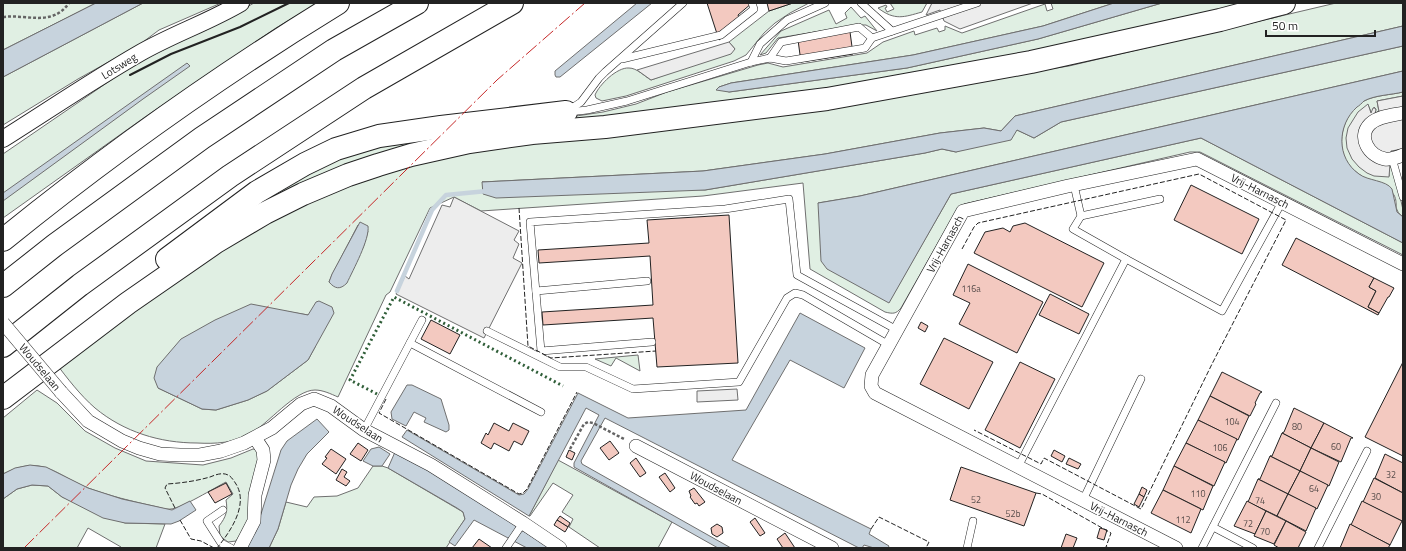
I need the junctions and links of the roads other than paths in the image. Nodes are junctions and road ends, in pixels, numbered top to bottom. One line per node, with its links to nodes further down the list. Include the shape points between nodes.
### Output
1 (241, 3): 18 (street, Lotsweg, via 139,54)
2 (338, 3): 26 (highway, via 202,91 122,148)
3 (417, 3): 31 (highway, via 334,50 202,138)
4 (512, 3): 41 (highway, via 364,88 230,176 80,285)
5 (683, 3): 14 (lane)
6 (752, 3): 14 (lane, via 754,10 721,35)
7 (825, 3): 15 (lane, via 788,20 760,44)
8 (861, 3): 11 (lane)
9 (977, 3): 11 (lane)
10 (1284, 3): 42 (highway, via 1220,20 1031,62 827,99 605,127 532,133 469,142 404,157 348,175 265,213 216,242)
11 (892, 31): 12 (lane)
12 (872, 38): 13 (lane, via 865,48 786,61); 13 (lane, via 859,27 781,42)
13 (770, 58): 15 (lane)
14 (620, 60): 16 (lane, via 599,78 581,102)
15 (751, 62): 16 (lane, via 627,102)
16 (566, 112): 42 (highway, via 379,136 336,149 305,164 257,192 84,322)
17 (1403, 113): 19 (street, via 1376,120 1366,130 1365,142 1368,150 1386,160)
18 (3, 139)
19 (1398, 157): 20 (lane)
20 (1400, 176): 22 (lane)
21 (1074, 185): 24 (street, Vrij-Harnasch, via 1197,159); 25 (lane); 36 (street, Vrij-Harnasch, via 963,212)
22 (1403, 197)
23 (1160, 199): 25 (lane)
24 (1282, 202): 27 (lane, via 1222,311); 28 (street, Vrij-Harnasch)
25 (1080, 216): 27 (lane, via 1074,229)
26 (3, 240)
27 (1126, 259): 51 (lane)
28 (1403, 264)
29 (647, 281): 32 (lane)
30 (810, 282): 32 (lane, via 797,275 790,199 725,209 530,222); 33 (lane); 36 (lane)
31 (3, 286)
32 (536, 291): 38 (lane, via 541,351)
33 (803, 295): 37 (lane, via 795,293 787,298 739,382 633,389 586,367 560,368); 40 (lane)
34 (422, 320): 39 (lane)
35 (3, 322): 48 (street, Woudselaan, bridge, via 88,421 122,441 160,454 200,455 221,451)
36 (897, 330): 40 (street, Vrij-Harnasch)
37 (487, 331)
38 (652, 342)
39 (410, 343): 46 (lane); 47 (lane)
40 (888, 345): 51 (street, Vrij-Harnasch, via 872,375 871,386 875,393)
41 (3, 346)
42 (48, 363): 44 (highway)
43 (1141, 379): 52 (lane)
44 (3, 398)
45 (1276, 403): 56 (lane)
46 (541, 412)
47 (364, 430): 48 (street, Woudselaan, via 331,406 314,399 301,404 272,428); 55 (street, Woudselaan, via 431,465)
48 (255, 438): 59 (street, via 263,450 264,460 255,495 254,520)
49 (636, 446): 61 (street, Woudselaan)
50 (1367, 451): 66 (lane)
51 (1018, 467): 52 (street, Vrij-Harnasch)
52 (1083, 500): 63 (street, Vrij-Harnasch)
53 (223, 510): 58 (lane, via 207,521 221,543)
54 (974, 521): 62 (lane)
55 (521, 526): 57 (lane); 60 (street, Woudselaan)
56 (1213, 527): 64 (lane); 65 (lane)
57 (508, 545)
58 (231, 548)
59 (240, 548)
60 (560, 548)
61 (832, 548)
62 (967, 548)
63 (1176, 548)
64 (1202, 548)
65 (1253, 548)
66 (1318, 548)

